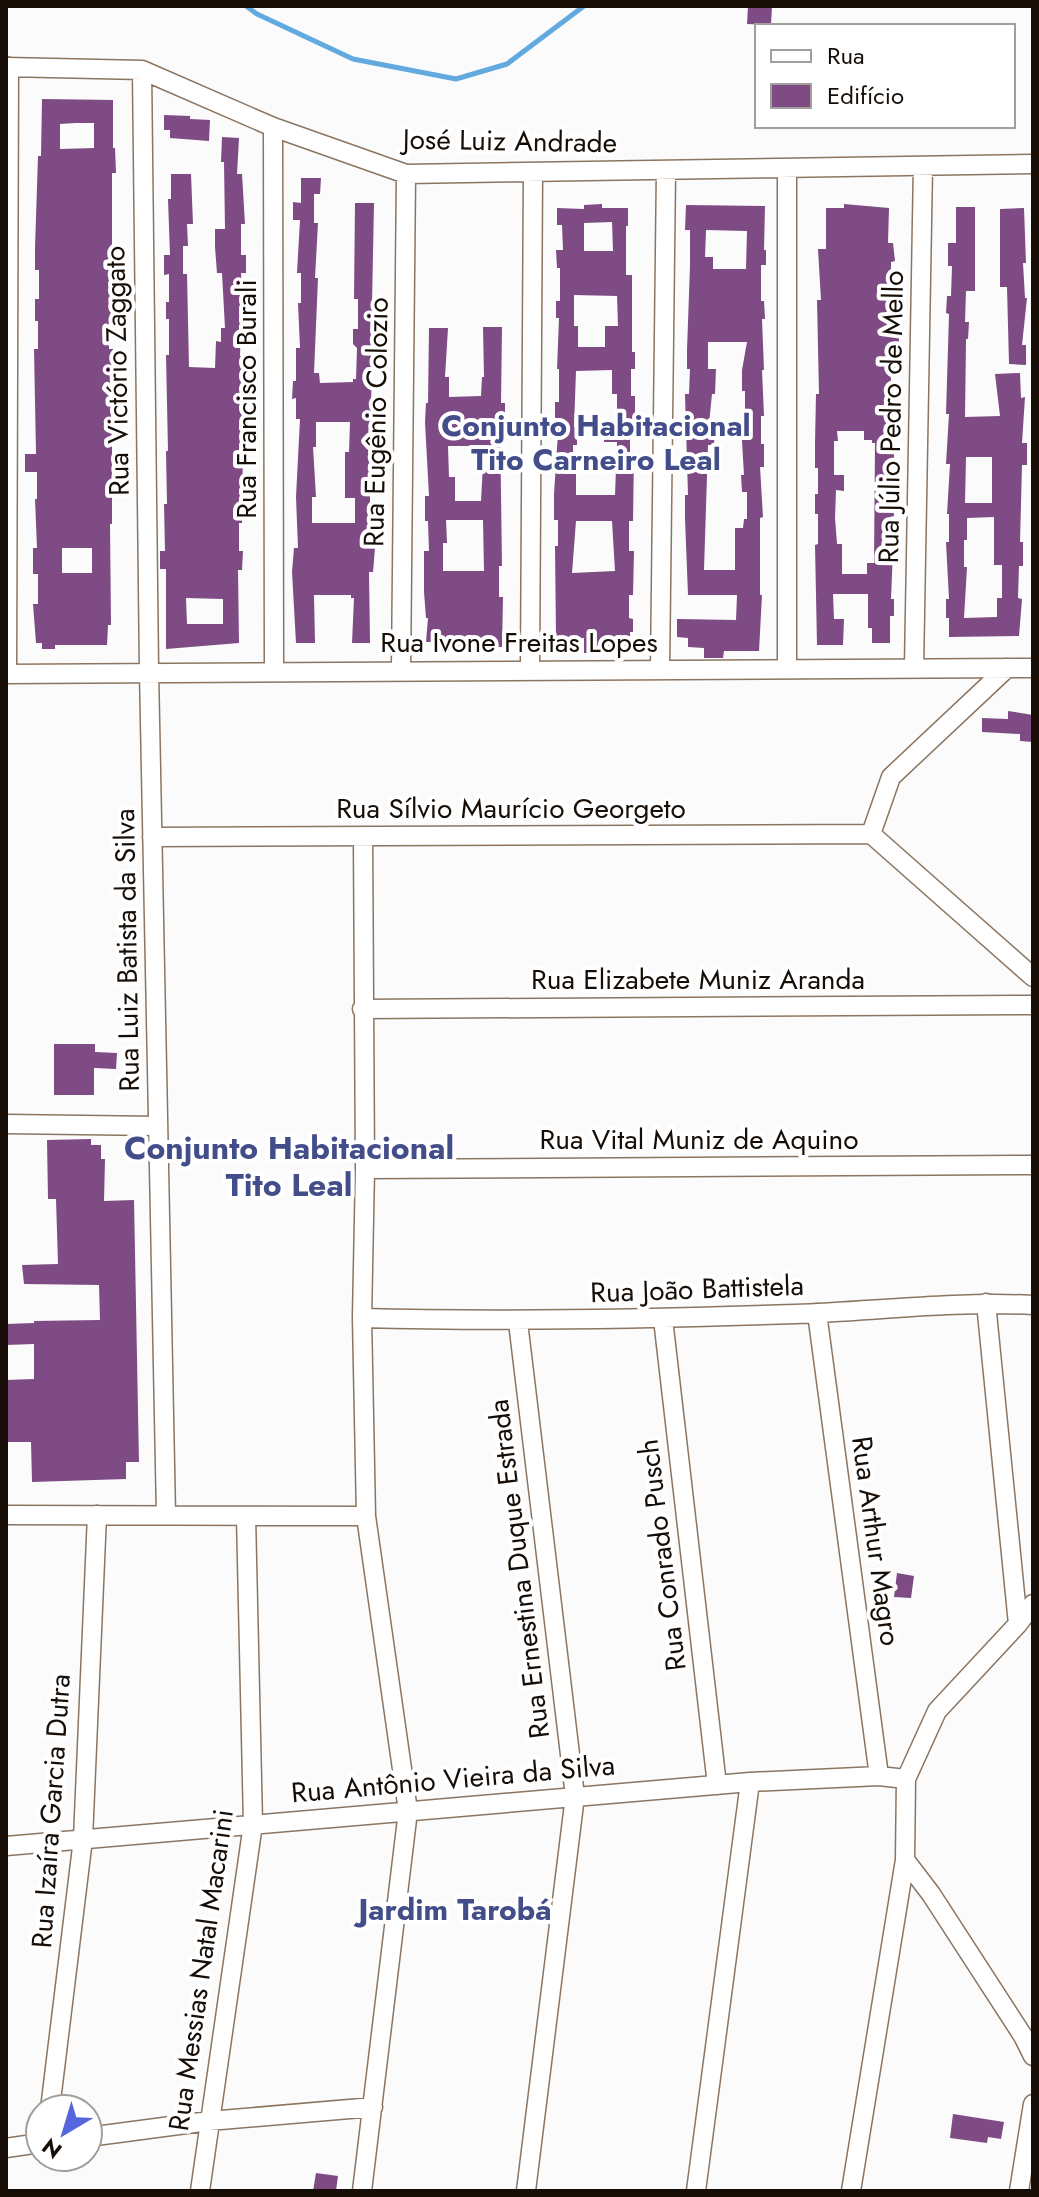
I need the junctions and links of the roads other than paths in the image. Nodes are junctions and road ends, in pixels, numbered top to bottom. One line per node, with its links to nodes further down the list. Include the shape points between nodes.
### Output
1 (8, 67): 2 (street, José Luiz Andrade); 19 (street)
2 (142, 70): 3 (street, José Luiz Andrade); 17 (street, Rua Victório Zaggato)
3 (273, 127): 9 (street, José Luiz Andrade); 18 (street, Rua Francisco Burali)
4 (1033, 164): 5 (street, José Luiz Andrade)
5 (923, 166): 6 (street, José Luiz Andrade); 10 (street, Rua Júlio Pedro de Mello)
6 (787, 168): 7 (street, José Luiz Andrade); 14 (street)
7 (666, 170): 8 (street, José Luiz Andrade); 13 (street)
8 (533, 172): 9 (street, José Luiz Andrade); 16 (street)
9 (406, 174): 15 (street, Rua Eugênio Colozio)
10 (914, 668): 11 (street, Rua Ivone Freitas Lopes); 14 (street, Rua Ivone Freitas Lopes)
11 (1007, 668): 12 (street, Rua Ivone Freitas Lopes); 20 (street, via 891,777)
12 (1033, 668)
13 (660, 669): 14 (street, Rua Ivone Freitas Lopes); 16 (street, Rua Ivone Freitas Lopes)
14 (787, 669)
15 (401, 670): 16 (street, Rua Ivone Freitas Lopes); 18 (street, Rua Ivone Freitas Lopes)
16 (530, 670)
17 (149, 671): 18 (street, Rua Ivone Freitas Lopes); 19 (street, Rua Ivone Freitas Lopes); 22 (street, Rua Luiz Batista da Silva)
18 (274, 671)
19 (7, 674)
20 (871, 834): 21 (street, Rua Sílvio Maurício Georgeto); 23 (street)
21 (363, 836): 22 (street, Rua Sílvio Maurício Georgeto); 25 (street)
22 (152, 837): 27 (street, Rua Luiz Batista da Silva)
23 (1033, 977)
24 (1033, 1005): 25 (street, Rua Elizabete Muniz Aranda)
25 (362, 1009): 29 (street)
26 (6, 1124): 27 (street)
27 (158, 1126): 38 (street, Rua Luiz Batista da Silva)
28 (1033, 1165): 29 (street, Rua Vital Muniz de Aquino)
29 (365, 1169): 33 (street)
30 (986, 1303): 31 (street, Rua João Battistela); 32 (street, Rua João Battistela); 42 (street)
31 (1033, 1305)
32 (817, 1313): 34 (street, Rua João Battistela); 43 (street, Rua Arthur Magro)
33 (362, 1318): 35 (street, Rua João Battistela); 40 (street)
34 (663, 1319): 35 (street, Rua João Battistela); 46 (street, Rua Conrado Pusch)
35 (518, 1322): 47 (street, Rua Ernestina Duque Estrada)
36 (6, 1515): 37 (street)
37 (97, 1515): 38 (street); 50 (street, Rua Izaíra Garcia Dutra)
38 (166, 1515): 39 (street)
39 (246, 1516): 40 (street); 49 (street, Rua Messias Natal Macarini)
40 (366, 1516): 48 (street)
41 (1033, 1604): 42 (street)
42 (1018, 1624): 44 (street, via 937,1711)
43 (879, 1776): 44 (street, Rua Antônio Vieira da Silva); 45 (street, Rua Antônio Vieira da Silva)
44 (906, 1779): 52 (street)
45 (750, 1782): 46 (street, Rua Antônio Vieira da Silva); 62 (street)
46 (717, 1785): 47 (street, Rua Antônio Vieira da Silva)
47 (575, 1796): 48 (street, Rua Antônio Vieira da Silva); 61 (street, Rua Ernestina Duque Estrada)
48 (408, 1811): 49 (street, Rua Antônio Vieira da Silva); 56 (street)
49 (253, 1824): 50 (street, Rua Antônio Vieira da Silva); 57 (street, Rua Messias Natal Macarini)
50 (83, 1839): 51 (street, Rua Antônio Vieira da Silva); 54 (street, Rua Izaíra Garcia Dutra)
51 (6, 1846)
52 (905, 1860): 53 (street); 63 (street)
53 (1033, 2056)
54 (52, 2093)
55 (1033, 2104): 64 (street)
56 (373, 2107): 57 (street); 60 (street)
57 (209, 2121): 58 (street); 59 (street, Rua Messias Natal Macarini)
58 (104, 2135)
59 (200, 2191)
60 (362, 2191)
61 (526, 2191)
62 (696, 2191)
63 (851, 2191)
64 (1019, 2191)

